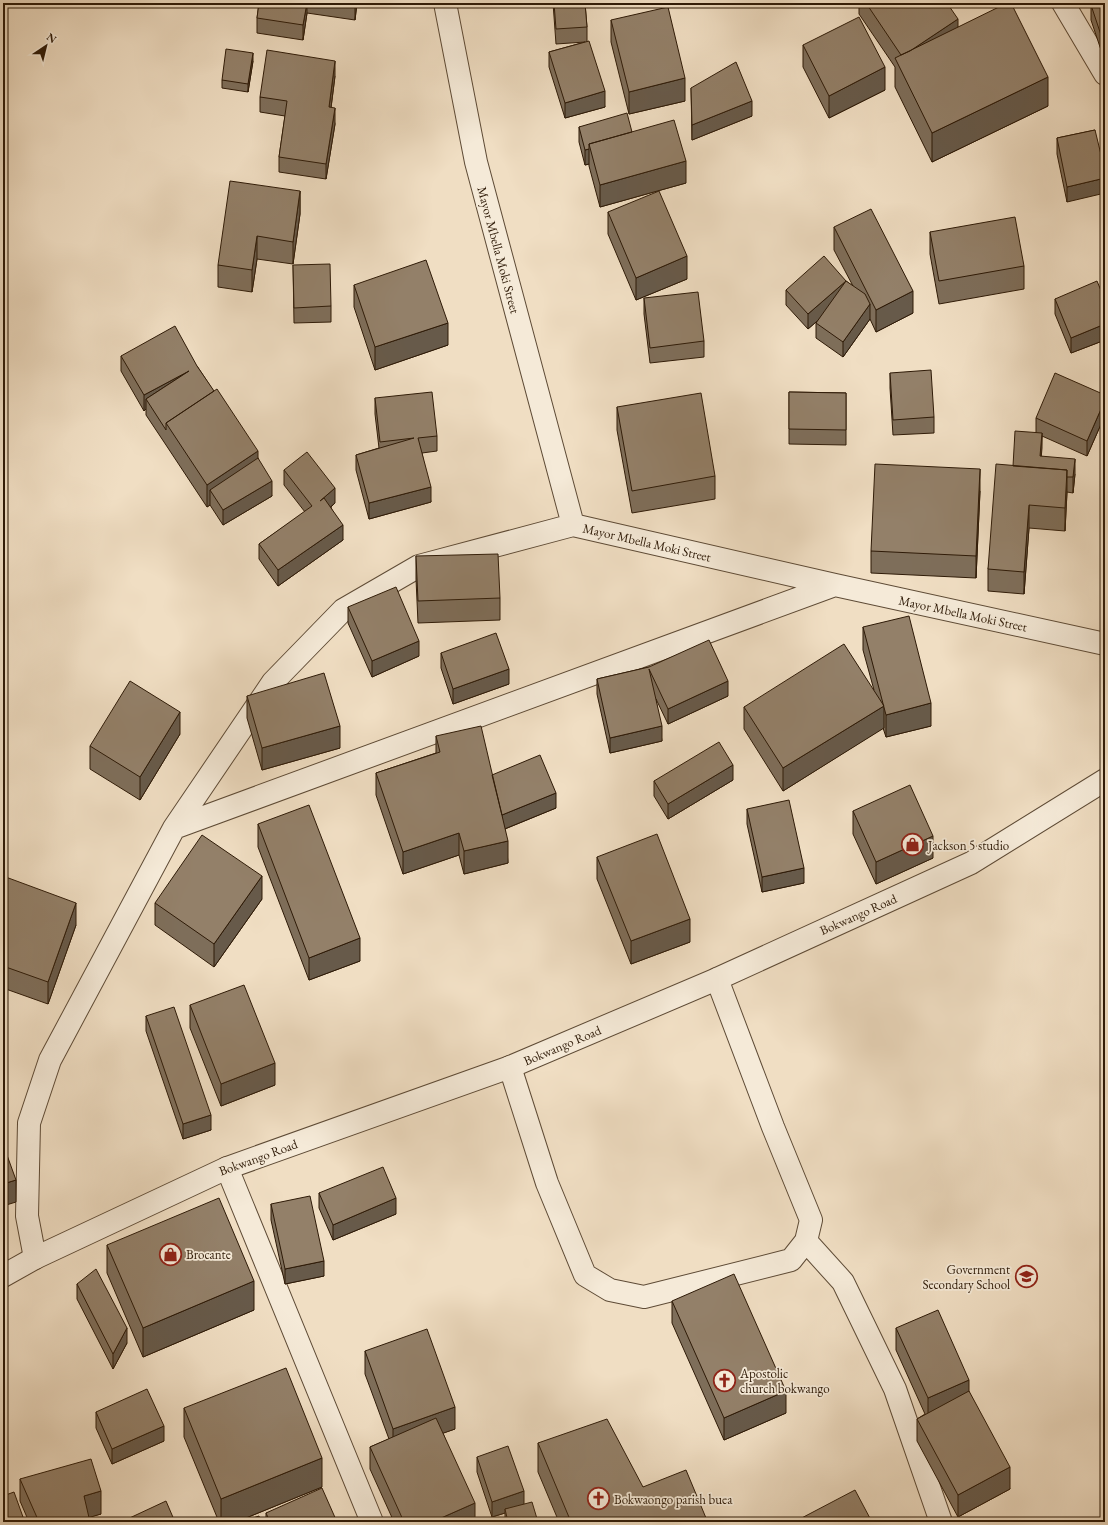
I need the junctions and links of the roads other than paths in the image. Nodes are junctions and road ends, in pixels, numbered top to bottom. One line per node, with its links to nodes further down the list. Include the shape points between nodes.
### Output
1 (445, 3): 4 (street, Mayor Mbella Moki Street, via 476,162)
2 (1063, 3): 3 (street)
3 (1105, 74)
4 (573, 524): 5 (street, Mayor Mbella Moki Street); 8 (street, via 419,566 342,610 273,682)
5 (835, 585): 6 (street, Mayor Mbella Moki Street); 8 (street)
6 (1105, 644)
7 (1105, 780): 9 (street, Bokwango Road, via 971,863)
8 (174, 828): 13 (street, via 50,1060 28,1124 27,1216)
9 (717, 979): 10 (street, Bokwango Road); 12 (street, via 811,1220)
10 (510, 1067): 11 (street, Bokwango Road); 12 (street, via 547,1183 585,1275 610,1290 644,1297 652,1295 791,1260)
11 (227, 1168): 13 (street, Bokwango Road); 15 (street)
12 (806, 1241): 16 (street, via 843,1282 895,1389)
13 (35, 1258): 14 (street, Bokwango Road)
14 (3, 1276)
15 (372, 1522)
16 (941, 1522)

